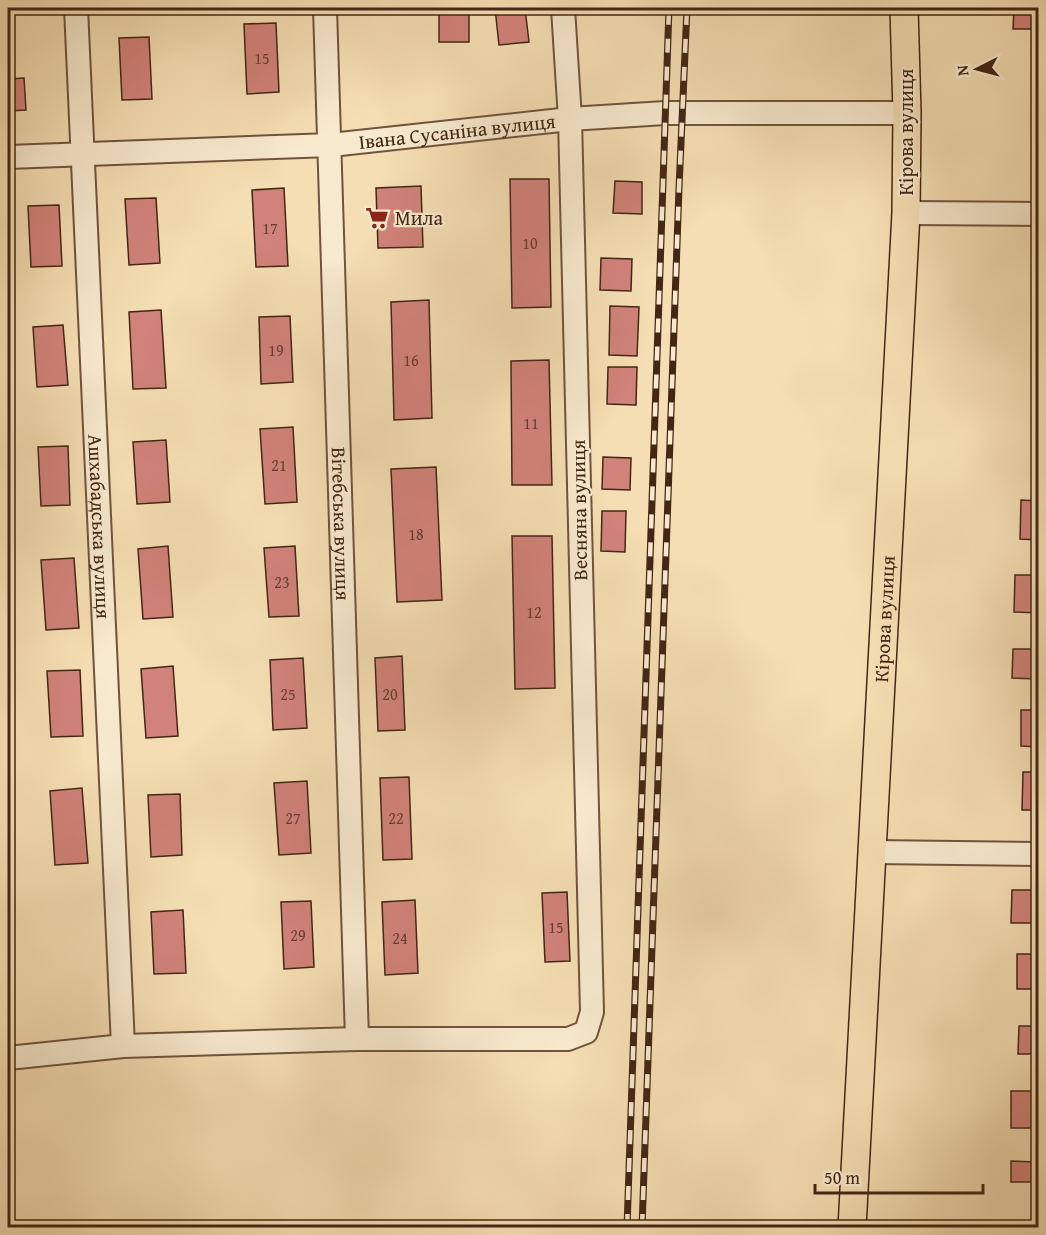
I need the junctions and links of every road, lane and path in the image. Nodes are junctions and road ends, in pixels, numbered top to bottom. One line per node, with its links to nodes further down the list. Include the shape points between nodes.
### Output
1 (76, 8): 8 (street, Ашхабадська вулиця)
2 (326, 8): 7 (street, Вітебська вулиця)
3 (563, 8): 6 (street, Весняна вулиця)
4 (904, 8): 5 (main road, Кірова вулиця)
5 (907, 113): 6 (street, Івана Сусаніна вулиця, via 682,113); 10 (main road, Кірова вулиця)
6 (570, 118): 7 (street, Івана Сусаніна вулиця); 14 (street, Весняна вулиця, via 592,1012 586,1032 568,1039)
7 (331, 145): 8 (street, Івана Сусаніна вулиця); 14 (street, Вітебська вулиця)
8 (82, 155): 9 (street, Івана Сусаніна вулиця); 15 (street, Ашхабадська вулиця)
9 (8, 157)
10 (906, 213): 11 (street); 12 (main road, Кірова вулиця)
11 (1038, 214)
12 (873, 852): 13 (street); 17 (main road, Кірова вулиця)
13 (1038, 854)
14 (357, 1039): 15 (street)
15 (123, 1046): 16 (street)
16 (8, 1058)
17 (852, 1227)

